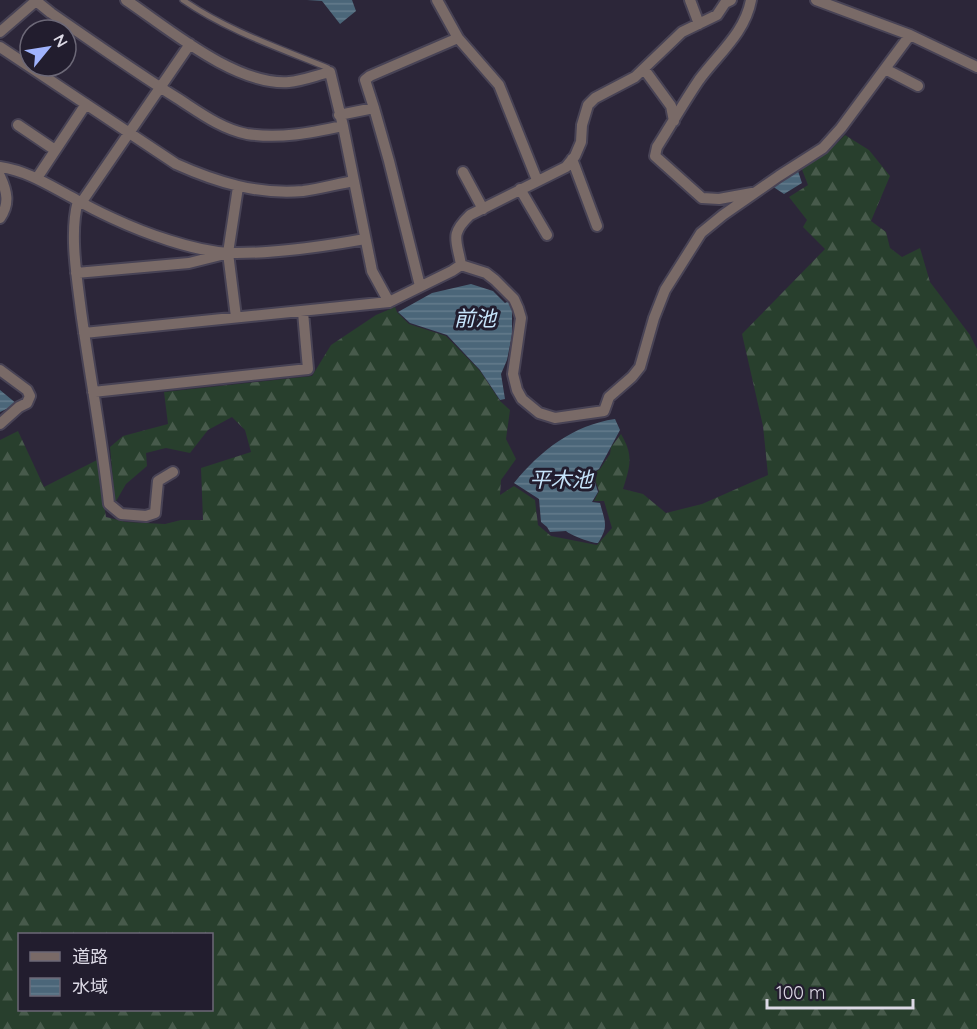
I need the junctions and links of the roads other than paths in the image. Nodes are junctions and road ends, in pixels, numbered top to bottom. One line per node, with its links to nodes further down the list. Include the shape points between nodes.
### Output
1 (36, 0): 10 (street); 20 (street)
2 (126, 0): 13 (street)
3 (183, 0): 18 (lane, via 242,33)
4 (437, 0): 12 (street)
5 (690, 0): 9 (street)
6 (731, 0): 9 (street, via 717,15)
7 (751, 0): 24 (street, via 748,16)
8 (816, 0): 11 (street)
9 (699, 24): 16 (street, via 682,32)
10 (0, 32)
11 (910, 35): 15 (street); 17 (street)
12 (458, 38): 22 (street, via 365,80); 34 (street, via 499,85)
13 (190, 44): 18 (street, via 247,76 289,82); 20 (street)
14 (0, 47): 21 (street)
15 (977, 67)
16 (644, 69): 24 (street, via 671,106); 29 (street, via 588,105 581,142)
17 (885, 69): 19 (street); 38 (street, via 824,148)
18 (330, 72): 23 (street)
19 (918, 86)
20 (160, 87): 26 (street, via 216,123 245,134 276,137); 27 (street)
21 (86, 104): 27 (street); 28 (street)
22 (374, 108): 23 (street); 48 (street)
23 (339, 115): 26 (street)
24 (674, 121): 38 (street, via 657,147 658,161 702,198)
25 (18, 125): 28 (street)
26 (343, 126): 35 (street)
27 (129, 132): 36 (street, via 176,164); 39 (street)
28 (55, 150): 33 (street)
29 (572, 159): 34 (street); 42 (street)
30 (0, 167): 33 (street)
31 (463, 172): 40 (street)
32 (0, 176): 41 (street, via 7,195 6,210)
33 (37, 177): 39 (street)
34 (537, 180): 37 (street)
35 (354, 181): 36 (street, via 303,191); 44 (street)
36 (238, 187): 45 (street)
37 (520, 189): 40 (street); 43 (street)
38 (756, 192): 46 (street, via 701,233 665,290 640,367 609,398 604,411 555,418 539,413 522,399 513,374 519,308 486,273)
39 (79, 202): 45 (street, via 163,239); 47 (street, via 74,214)
40 (483, 209): 46 (street, via 470,215 455,234)
41 (0, 218)
42 (597, 226)
43 (547, 235)
44 (365, 239): 45 (street, via 307,250); 49 (street, via 372,271)
45 (228, 253): 47 (street, via 189,263); 51 (street)
46 (461, 265): 48 (street)
47 (76, 273): 52 (street)
48 (420, 286): 49 (street)
49 (389, 302): 50 (street)
50 (303, 312): 51 (street); 54 (street, via 308,369)
51 (236, 317): 52 (street)
52 (84, 333): 54 (street)
53 (0, 370): 55 (street, via 30,396 27,403)
54 (93, 392): 56 (street, via 109,504 121,514 155,513 158,481)
55 (0, 424)
56 (173, 472)

